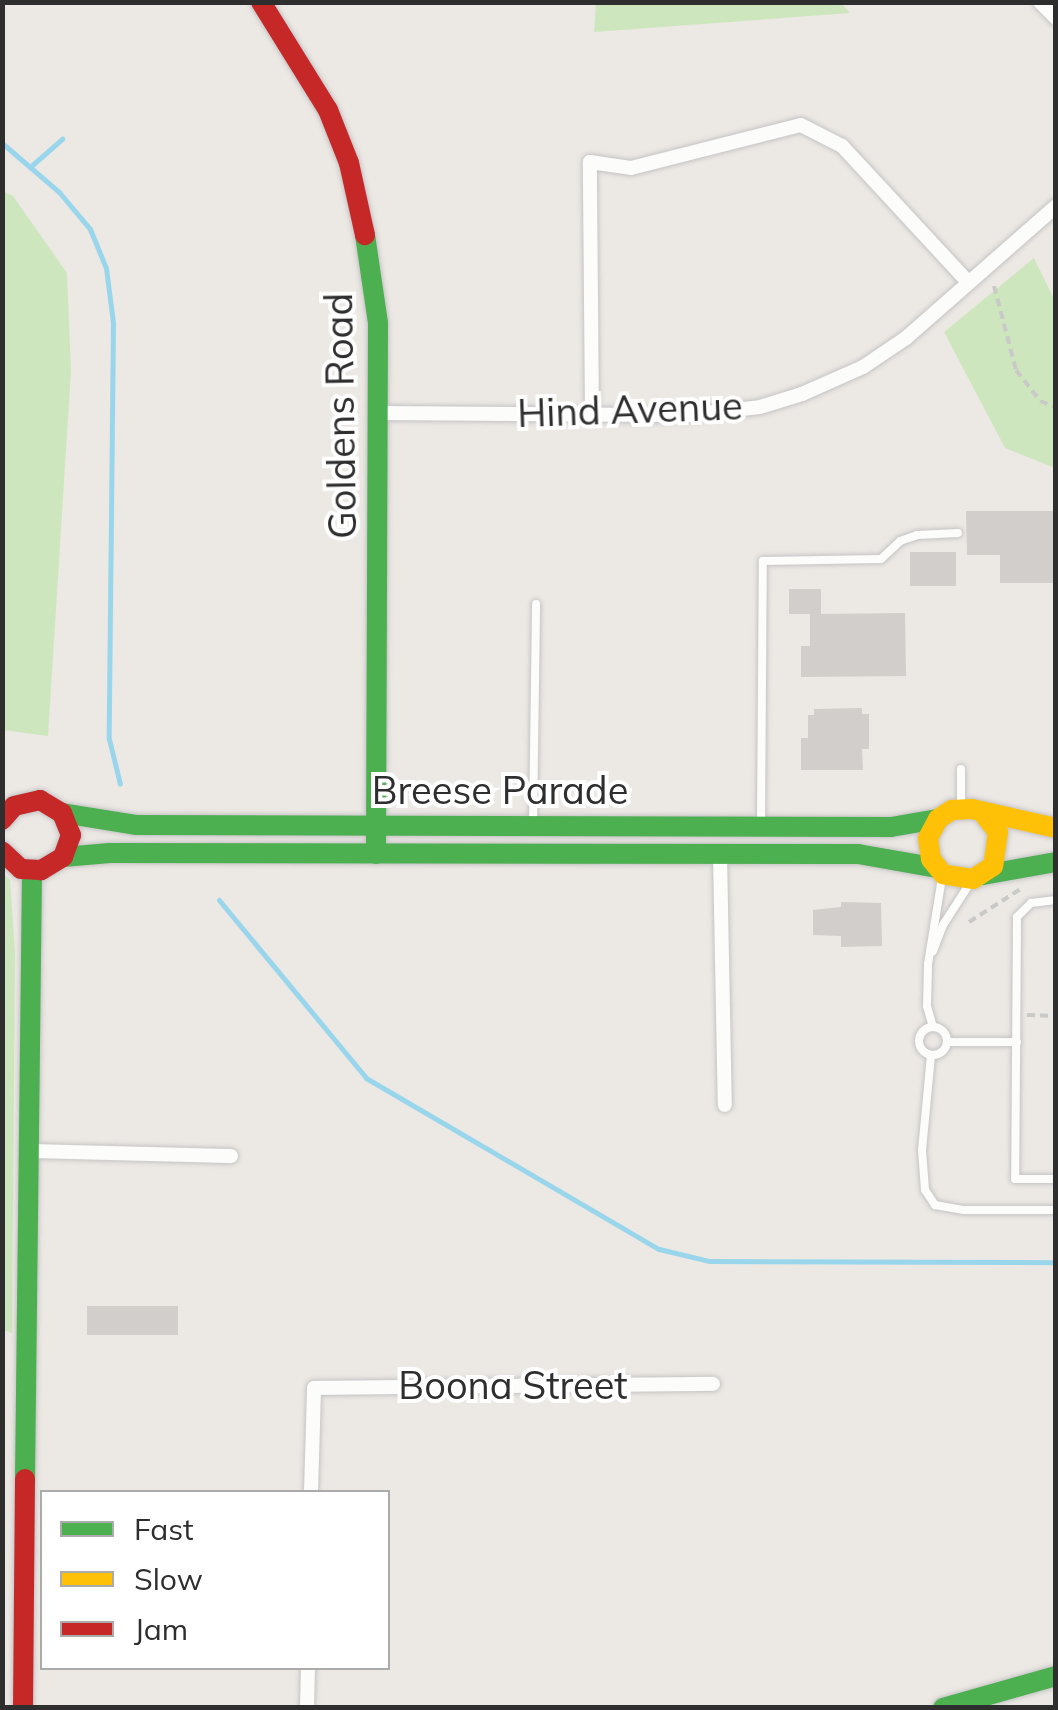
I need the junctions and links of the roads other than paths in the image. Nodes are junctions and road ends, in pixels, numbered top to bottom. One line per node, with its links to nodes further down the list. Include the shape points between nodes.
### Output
1 (261, 2): 6 (main road, Goldens Road, via 328,110 350,163 374,273)
2 (1040, 2): 3 (street)
3 (1056, 18)
4 (1056, 206): 5 (street, Hind Avenue)
5 (968, 282): 7 (street, Hind Avenue, via 887,352 802,394 721,413); 7 (street, via 842,146 801,125 631,168 590,162)
6 (378, 413): 7 (street, Hind Avenue); 18 (main road, Goldens Road)
7 (592, 414)
8 (958, 533): 20 (lane, via 917,535 881,559 764,561)
9 (536, 604): 19 (lane)
10 (961, 769): 13 (lane)
11 (2, 793): 12 (main road, Breese Parade)
12 (24, 801): 14 (main road, Breese Parade, via 40,800); 17 (main road)
13 (961, 808): 15 (main road); 16 (main road)
14 (62, 812): 18 (main road, Breese Parade, via 137,825); 25 (main road, via 70,835)
15 (983, 813): 21 (main road); 29 (main road, via 1000,844 992,866)
16 (938, 819): 20 (main road, Breese Parade, via 917,826); 28 (main road, via 928,838)
17 (2, 820)
18 (376, 826): 19 (main road, Breese Parade); 23 (main road, Goldens Road)
19 (533, 826): 20 (main road, Breese Parade)
20 (760, 828)
21 (1056, 828)
22 (2, 851): 27 (main road)
23 (376, 854): 24 (main road, Breese Parade); 25 (main road, Breese Parade)
24 (720, 855): 28 (main road, Breese Parade, via 858,854); 36 (street)
25 (63, 857): 27 (main road, Breese Parade)
26 (1056, 862): 29 (main road)
27 (32, 871): 37 (main road)
28 (940, 871): 29 (main road); 31 (lane)
29 (978, 877): 31 (lane, via 943,925)
30 (1056, 900): 34 (lane, via 1032,902 1017,917)
31 (928, 964): 32 (lane)
32 (933, 1028): 33 (lane); 35 (lane, via 920,1038)
33 (947, 1042): 34 (lane); 35 (lane)
34 (1017, 1042): 39 (lane, via 1015,1179)
35 (931, 1055): 40 (lane, via 922,1150 925,1190 935,1204)
36 (724, 1105)
37 (28, 1151): 38 (street); 46 (main road)
38 (231, 1156)
39 (1056, 1179)
40 (1056, 1210)
41 (712, 1384): 42 (street, Boona Street, via 314,1388)
42 (312, 1490)
43 (308, 1670): 47 (street)
44 (1056, 1676): 45 (main road)
45 (945, 1707)
46 (24, 1708)
47 (307, 1708)

